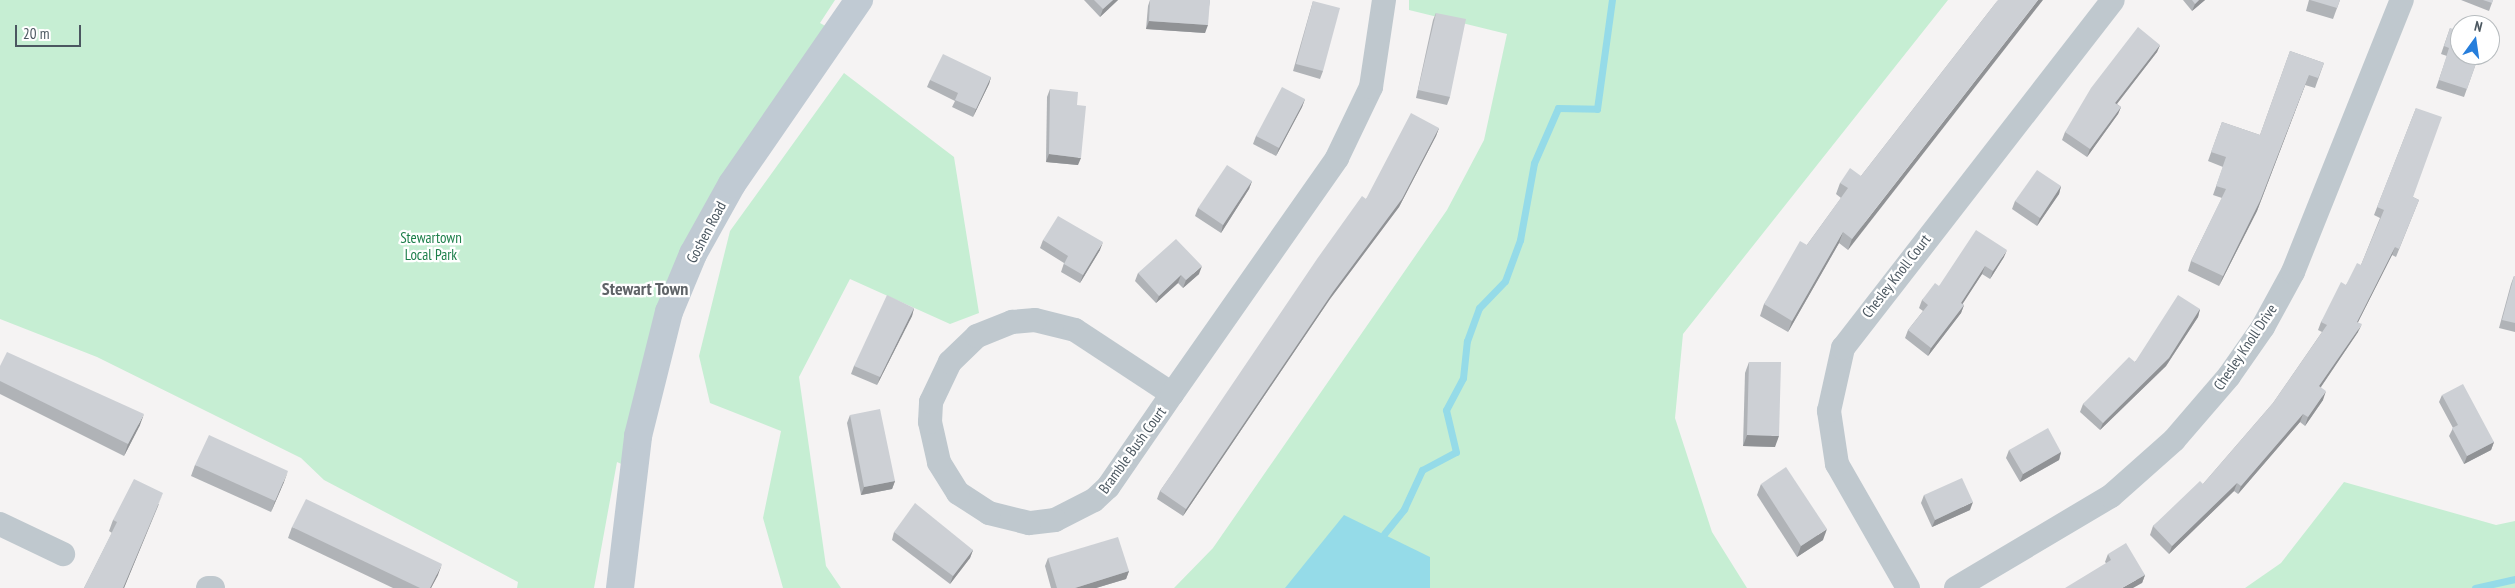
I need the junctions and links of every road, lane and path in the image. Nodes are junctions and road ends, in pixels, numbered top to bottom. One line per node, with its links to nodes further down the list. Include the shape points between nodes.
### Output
1 (860, 0): 10 (street, Goshen Road, via 732,184 679,287 638,436)
2 (1384, 0): 5 (street, Bramble Bush Court, via 1371,87 1337,158)
3 (2113, 0): 11 (street, Chesley Knoll Court, via 1843,348 1829,411 1837,464)
4 (2402, 0): 12 (street, Chesley Knoll Drive, via 2293,272 2263,327 2229,376 2174,440 2111,496)
5 (1172, 394): 5 (street, Bramble Bush Court, via 1108,486 1094,500 1055,520 1029,524 989,513 958,493 939,462 930,422 931,402 950,362 977,336 1012,322 1035,320 1075,330)
6 (0, 524): 7 (street)
7 (63, 554)
8 (208, 588): 9 (street)
9 (213, 588)
10 (620, 588)
11 (1908, 588)
12 (1956, 588)

